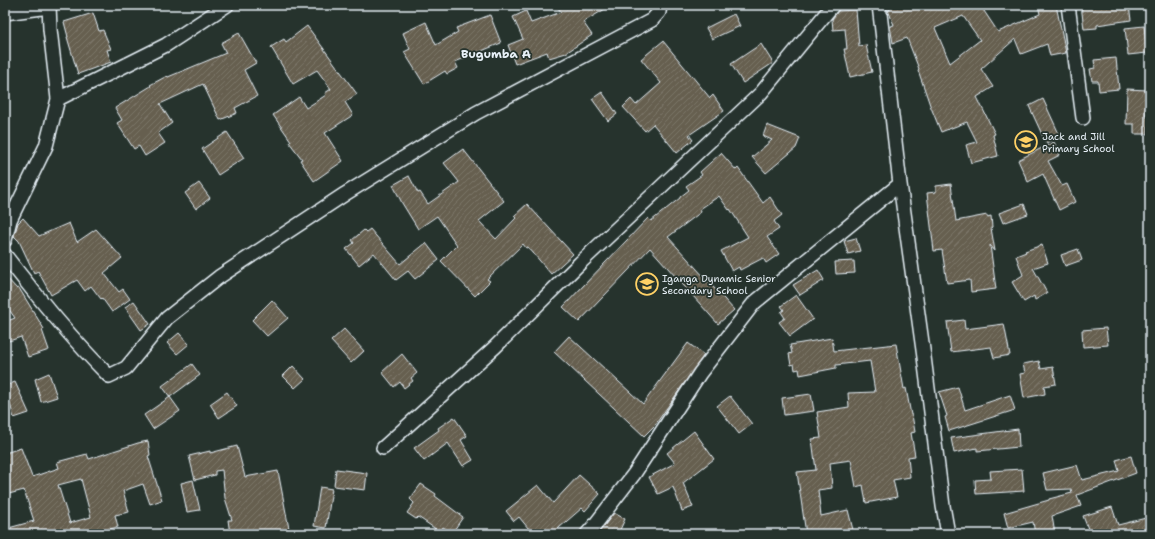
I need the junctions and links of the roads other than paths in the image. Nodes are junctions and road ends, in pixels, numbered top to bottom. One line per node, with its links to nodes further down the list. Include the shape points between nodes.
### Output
1 (227, 5): 8 (street, via 166,45)
2 (660, 5): 13 (street, via 659,12 652,20 476,113 345,194 219,277 167,318 126,368 109,376 41,302)
3 (833, 5): 14 (street, via 761,93 580,263 495,347)
4 (879, 5): 10 (street)
5 (1068, 5): 9 (street)
6 (49, 6): 7 (street); 8 (street)
7 (5, 13)
8 (58, 99): 11 (street, via 46,146)
9 (1083, 118)
10 (900, 184): 15 (street, via 754,304 700,373 634,474); 16 (street)
11 (8, 220): 12 (street)
12 (5, 240)
13 (5, 255)
14 (382, 448)
15 (587, 534)
16 (948, 534)

